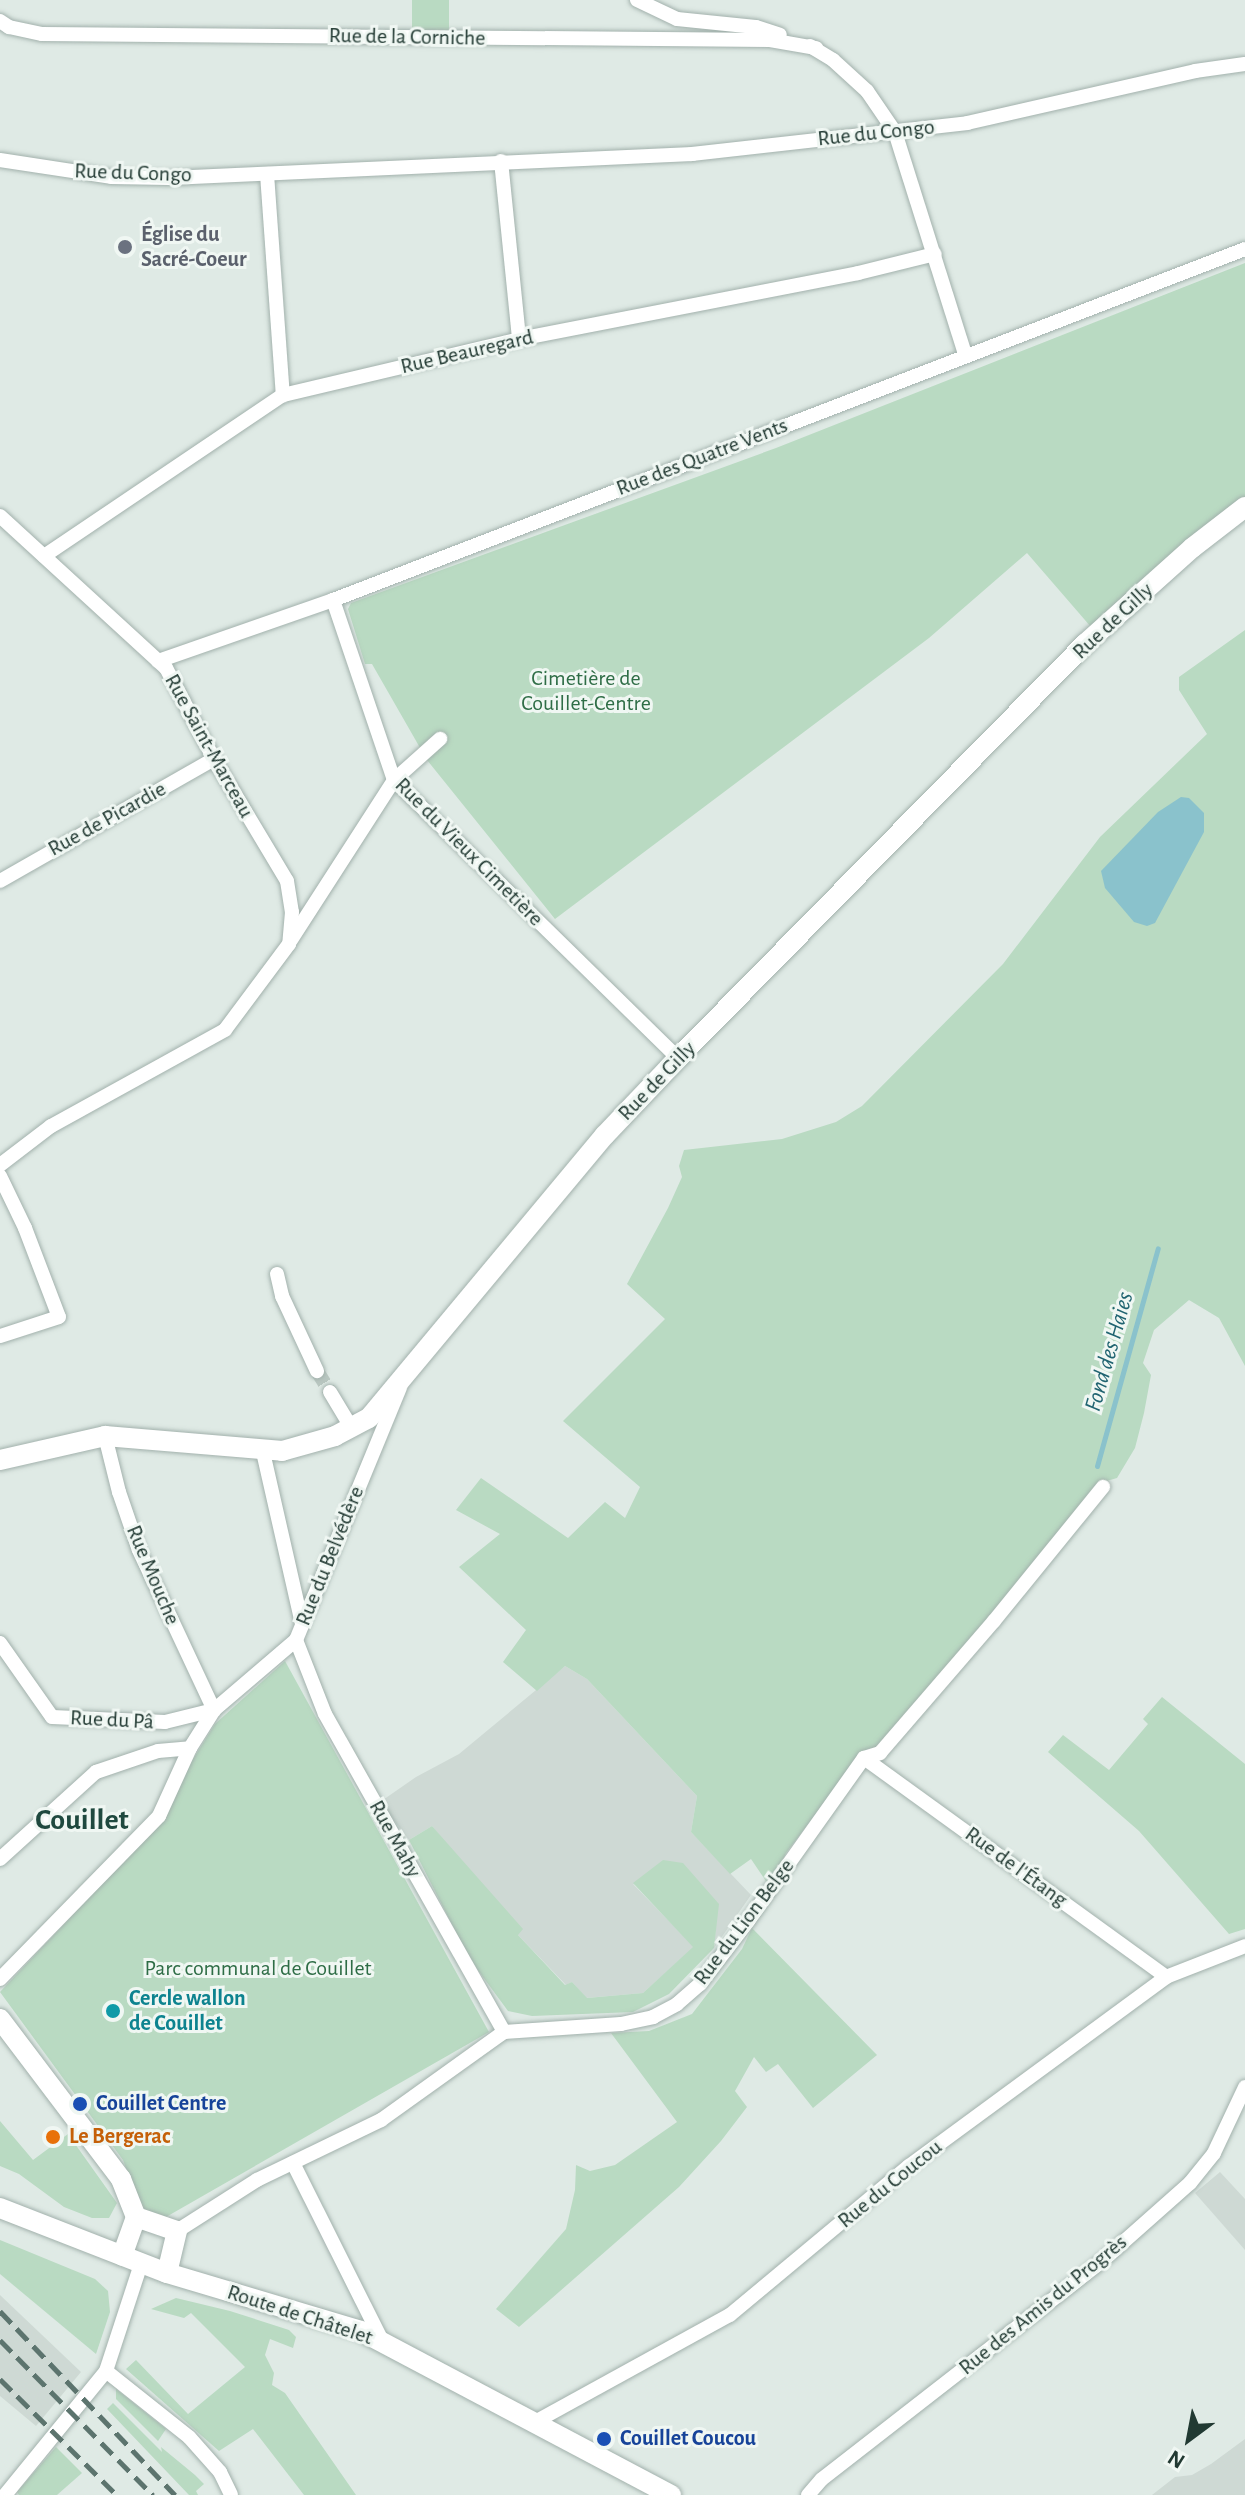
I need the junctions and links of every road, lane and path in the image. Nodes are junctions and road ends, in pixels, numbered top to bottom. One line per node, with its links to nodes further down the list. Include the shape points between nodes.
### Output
1 (637, 0): 3 (street, via 677,19 756,27)
2 (0, 21): 3 (street, Rue de la Corniche, via 42,34 770,40)
3 (816, 48): 5 (street, via 867,91)
4 (1245, 64): 5 (street, Rue du Congo, via 967,123)
5 (895, 132): 7 (street, Rue du Congo, via 692,154); 10 (street)
6 (0, 160): 8 (street, Rue du Congo, via 111,177)
7 (501, 161): 8 (street, Rue du Congo); 11 (street)
8 (267, 174): 13 (street)
9 (1245, 249): 12 (street, Rue des Quatre Vents)
10 (935, 254): 11 (street, Rue Beauregard); 12 (street)
11 (519, 339): 13 (street, Rue Beauregard)
12 (965, 354): 17 (street, Rue des Quatre Vents)
13 (283, 395): 16 (street, Rue Beauregard)
14 (1245, 507): 24 (main road, Rue de Gilly, via 1085,644)
15 (0, 516): 16 (street, Rue Saint-Marceau)
16 (44, 556): 18 (street, Rue Saint-Marceau)
17 (333, 600): 18 (street, Rue des Quatre Vents); 21 (street, Rue du Vieux Cimetière)
18 (158, 661): 20 (street, Rue Saint-Marceau)
19 (440, 739): 21 (street)
20 (214, 759): 22 (street, Rue de Picardie); 23 (street, Rue Saint-Marceau, via 287,881 292,912)
21 (394, 780): 23 (street); 24 (street, Rue du Vieux Cimetière)
22 (0, 881)
23 (289, 944): 25 (street, via 225,1030 51,1126)
24 (678, 1058): 30 (main road, Rue de Gilly, via 605,1135)
25 (0, 1165)
26 (0, 1176): 28 (street, via 59,1317)
27 (277, 1274): 29 (street)
28 (0, 1336)
29 (317, 1371)
30 (405, 1375): 32 (main road, Rue de Gilly, via 369,1418); 37 (street, Rue du Belvédère)
31 (330, 1392): 32 (street)
32 (351, 1427): 34 (main road, Rue de Gilly)
33 (105, 1436): 34 (main road, Rue de Gilly); 35 (main road, Rue de Gilly); 40 (street, Rue Mouche, via 139,1550)
34 (263, 1452): 37 (street)
35 (0, 1460)
36 (1103, 1487): 42 (street, Rue du Lion Belge, via 880,1753)
37 (302, 1623): 38 (street, Rue du Belvédère)
38 (296, 1640): 40 (street, Rue du Belvédère); 48 (street, Rue Mahy, via 325,1714)
39 (0, 1643): 40 (street, Rue du Pâ, via 52,1717 165,1722)
40 (214, 1710): 41 (street, Rue du Belvédère)
41 (190, 1748): 43 (street, via 158,1751 96,1772); 46 (street, Rue du Belvédère, via 159,1816)
42 (864, 1758): 45 (street, Rue de l'Étang); 48 (street, Rue du Lion Belge, via 748,1921 700,1984 677,2004 653,2017 621,2024)
43 (0, 1859)
44 (1245, 1946): 45 (street, Rue du Coucou)
45 (1166, 1977): 59 (street, Rue du Coucou, via 909,2166 730,2315)
46 (0, 1979)
47 (0, 2019): 52 (main road, via 121,2179)
48 (504, 2032): 50 (street, via 381,2120)
49 (1245, 2087): 64 (street, Rue des Amis du Progrès, via 1214,2153 1190,2183 1102,2261)
50 (293, 2163): 53 (street); 57 (street)
51 (0, 2208): 54 (main road, Route de Châtelet)
52 (136, 2217): 53 (main road); 54 (main road)
53 (177, 2231): 56 (main road)
54 (122, 2256): 55 (main road, Route de Châtelet)
55 (141, 2264): 56 (main road, Route de Châtelet); 58 (street)
56 (167, 2273): 57 (main road, Route de Châtelet, via 361,2331)
57 (382, 2342): 59 (main road, Route de Châtelet)
58 (106, 2371): 61 (street); 62 (street, via 189,2437 220,2472)
59 (535, 2422): 63 (main road, Route de Châtelet)
60 (0, 2474): 61 (street)
61 (9, 2490)
62 (231, 2495)
63 (671, 2495)
64 (808, 2495)

